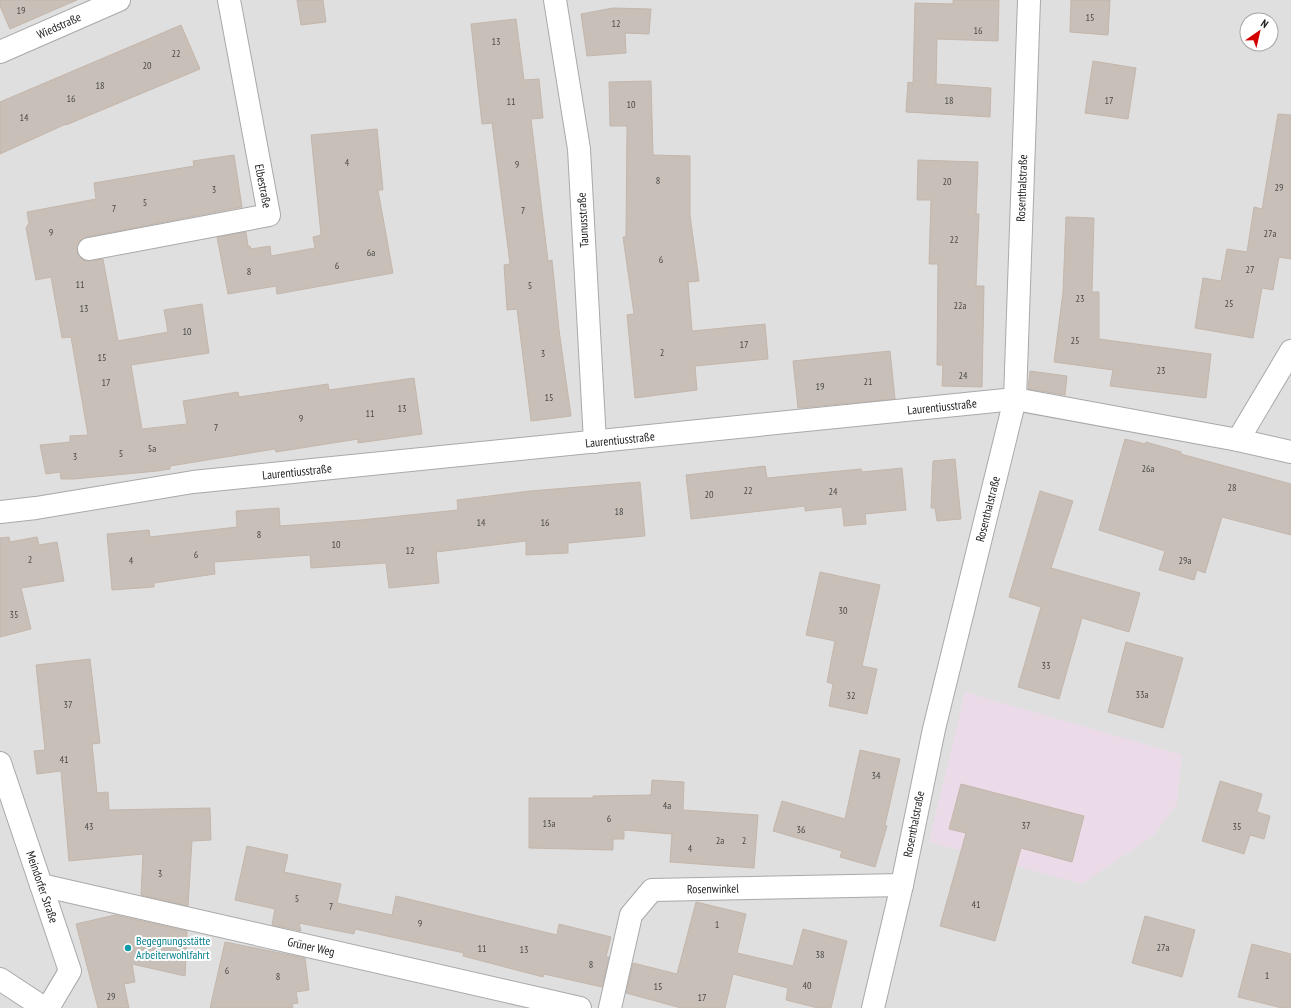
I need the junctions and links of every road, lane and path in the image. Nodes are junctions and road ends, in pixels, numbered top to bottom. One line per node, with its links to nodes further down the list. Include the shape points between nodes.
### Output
1 (119, 0): 5 (street, Wiedstraße)
2 (228, 0): 6 (street, Elbestraße, via 269,215)
3 (555, 0): 10 (street, Taunusstraße, via 579,149)
4 (1029, 0): 8 (street, Rosenthalstraße)
5 (0, 52)
6 (89, 249)
7 (1291, 351): 9 (street)
8 (1015, 399): 9 (street, Laurentiusstraße); 10 (street, Laurentiusstraße); 15 (street, Rosenthalstraße, via 934,729)
9 (1238, 440): 11 (street, Laurentiusstraße)
10 (595, 442): 12 (street, Laurentiusstraße, via 193,482)
11 (1291, 452)
12 (0, 512)
13 (0, 763): 14 (street, Meindorfer Straße)
14 (41, 885): 18 (street, Meindorfer Straße, via 70,970); 19 (street, Grüner Weg)
15 (902, 885): 20 (street, Rosenwinkel, via 652,890 631,915); 21 (street, Rosenthalstraße)
16 (0, 979): 17 (street)
17 (44, 1008)
18 (48, 1008)
19 (580, 1008)
20 (610, 1008)
21 (873, 1008)

